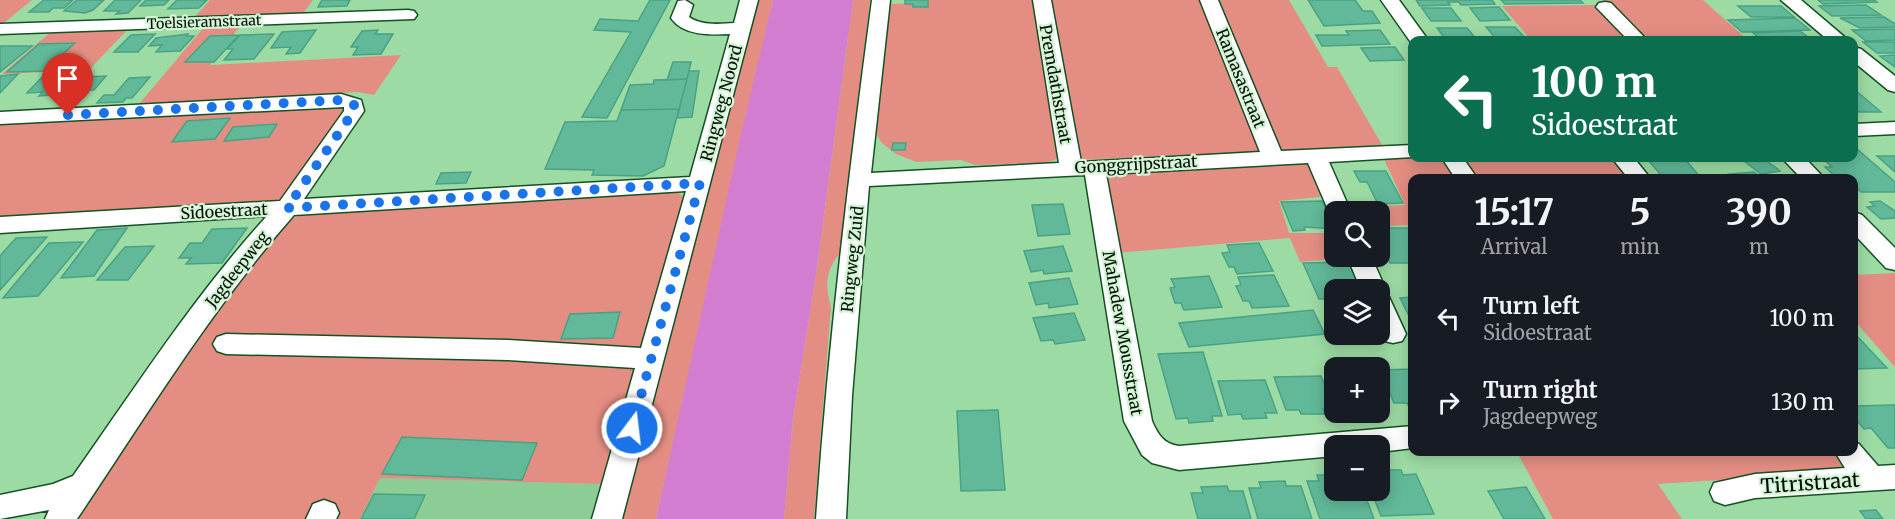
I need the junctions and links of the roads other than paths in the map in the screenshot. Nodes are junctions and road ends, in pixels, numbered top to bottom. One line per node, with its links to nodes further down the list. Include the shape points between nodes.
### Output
1 (749, 0): 11 (street, Ringweg Noord)
2 (881, 0): 28 (street, Ringweg Zuid)
3 (1042, 0): 25 (street, Premdathstraat)
4 (1209, 0): 22 (street, Ramasastraat)
5 (1390, 0): 12 (street)
6 (1790, 0): 14 (street)
7 (684, 5): 11 (street, via 680,18 683,24)
8 (1605, 6): 13 (street)
9 (408, 15): 10 (street, Toelsieramstraat)
10 (0, 29)
11 (742, 29): 29 (street, Ringweg Noord)
12 (1416, 36)
13 (1634, 36)
14 (1834, 36)
15 (1858, 56): 16 (street)
16 (1895, 86)
17 (0, 118): 31 (street, Jagdeepweg, via 341,100 354,104 354,111)
18 (1895, 128): 19 (street)
19 (1858, 130)
20 (1408, 151): 21 (street, Gonggrijpstraat)
21 (1315, 155): 22 (street, Gonggrijpstraat); 30 (street)
22 (1273, 157): 25 (street, Gonggrijpstraat)
23 (1626, 162): 26 (street)
24 (1797, 162): 27 (street)
25 (1083, 167): 28 (street, Gonggrijpstraat); 39 (street, Mahadew Mousstraat, via 1138,421 1146,441 1162,456 1179,458)
26 (1636, 174)
27 (1809, 174)
28 (859, 180): 47 (street, Ringweg Zuid, via 838,396)
29 (700, 183): 31 (street, Sidoestraat); 38 (street, Ringweg Noord)
30 (1335, 201)
31 (287, 208): 33 (street, Sidoestraat); 42 (street, Jagdeepweg, via 252,247 181,342)
32 (1858, 224): 34 (street)
33 (0, 225)
34 (1895, 262)
35 (1390, 325): 36 (street)
36 (1394, 334)
37 (226, 344): 38 (street, via 508,350)
38 (651, 359): 46 (street, Ringweg Noord)
39 (1408, 436)
40 (1854, 456): 41 (street)
41 (1882, 478): 43 (street, Titristraat, via 1755,486)
42 (85, 484): 44 (street, via 55,496); 45 (street, Jagdeepweg)
43 (1725, 492)
44 (0, 508)
45 (60, 519)
46 (607, 519)
47 (831, 519)

